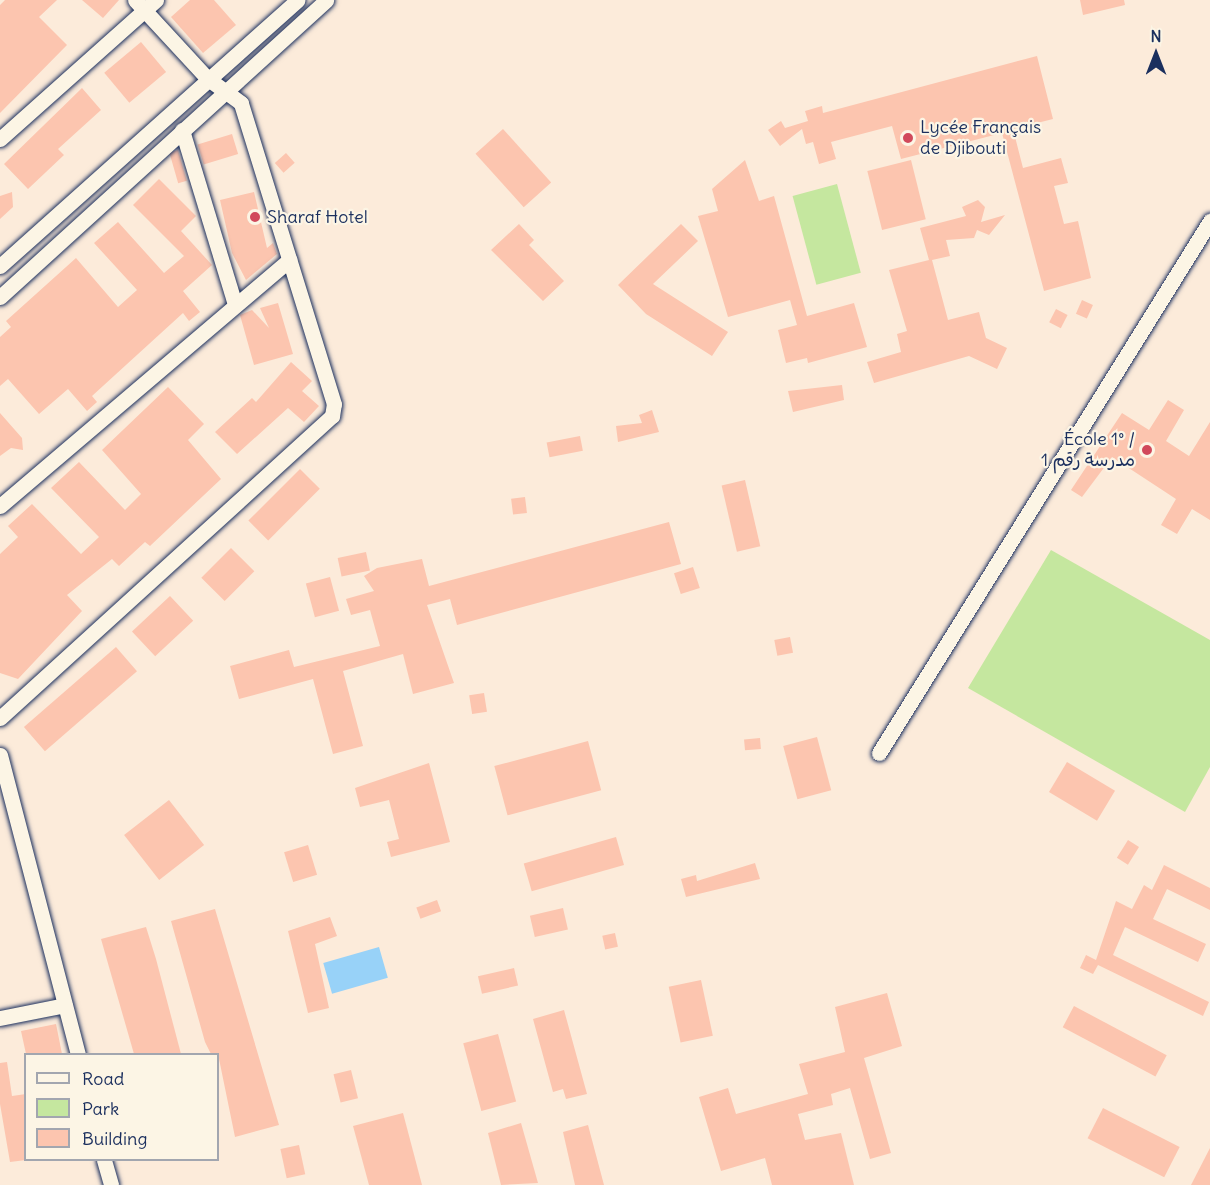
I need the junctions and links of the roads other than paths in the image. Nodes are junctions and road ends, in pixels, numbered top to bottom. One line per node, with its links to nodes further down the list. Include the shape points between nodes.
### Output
1 (297, 0): 4 (street)
2 (326, 0): 5 (street)
3 (145, 3): 4 (street); 7 (street)
4 (207, 78): 5 (street); 10 (street)
5 (226, 89): 6 (street); 9 (street, via 241,103)
6 (182, 130): 11 (street); 12 (street)
7 (0, 139)
8 (1210, 221): 15 (street)
9 (290, 260): 12 (street); 14 (street, via 334,404 328,425)
10 (0, 266)
11 (0, 297)
12 (235, 304): 13 (street)
13 (0, 506)
14 (0, 718)
15 (879, 753)
16 (0, 755): 17 (street)
17 (65, 1005): 18 (street); 19 (street)
18 (0, 1018)
19 (78, 1053)
20 (104, 1161): 21 (street)
21 (111, 1185)

